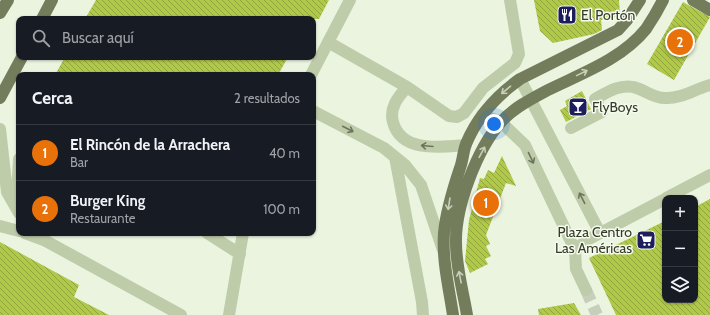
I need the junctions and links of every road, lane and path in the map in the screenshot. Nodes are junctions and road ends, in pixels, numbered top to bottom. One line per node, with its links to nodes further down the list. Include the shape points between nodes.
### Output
1 (8, 0): 9 (main road)
2 (52, 0): 10 (main road)
3 (350, 0): 11 (lane)
4 (510, 0): 16 (lane, via 519,54 515,63 484,88 464,113 457,117 449,116)
5 (640, 0): 14 (main road, via 618,30)
6 (663, 0): 18 (main road, one-way to 6, via 618,54 645,30)
7 (693, 0): 8 (main road)
8 (710, 10)
9 (0, 13)
10 (44, 16)
11 (328, 42): 13 (lane); 16 (lane)
12 (20, 60): 17 (main road)
13 (313, 72)
14 (520, 79): 18 (lane); 20 (main road, one-way to 20)
15 (710, 85): 22 (lane, via 682,96 665,98 650,95 633,87 620,87 595,99 602,112)
16 (407, 87): 24 (lane, one-way to 16, via 416,145 404,140 396,132 391,114 398,97)
17 (0, 98)
18 (531, 100): 21 (main road); 32 (lane, one-way to 18)
19 (316, 113): 25 (lane, one-way to 25, via 384,148)
20 (482, 115): 21 (lane); 24 (main road)
21 (501, 122): 36 (lane, one-way to 36, via 525,145); 44 (main road, one-way to 21, via 458,263 458,218 473,170)
22 (571, 128)
23 (0, 129): 29 (lane, via 7,192)
24 (466, 145): 38 (main road, one-way to 38, via 450,196 444,233)
25 (395, 157): 38 (lane, via 421,185); 42 (lane)
26 (710, 175): 27 (lane)
27 (672, 195)
28 (662, 200): 32 (lane)
29 (16, 209)
30 (0, 226): 31 (lane)
31 (16, 230)
32 (600, 233): 36 (lane, via 586,240)
33 (215, 236): 37 (lane)
34 (243, 236): 37 (lane)
35 (40, 237): 40 (lane)
36 (575, 250): 39 (lane, via 576,269)
37 (240, 254): 41 (lane)
38 (444, 254): 43 (main road)
39 (586, 290)
40 (181, 315)
41 (229, 315)
42 (423, 315)
43 (453, 315)
44 (468, 315)

